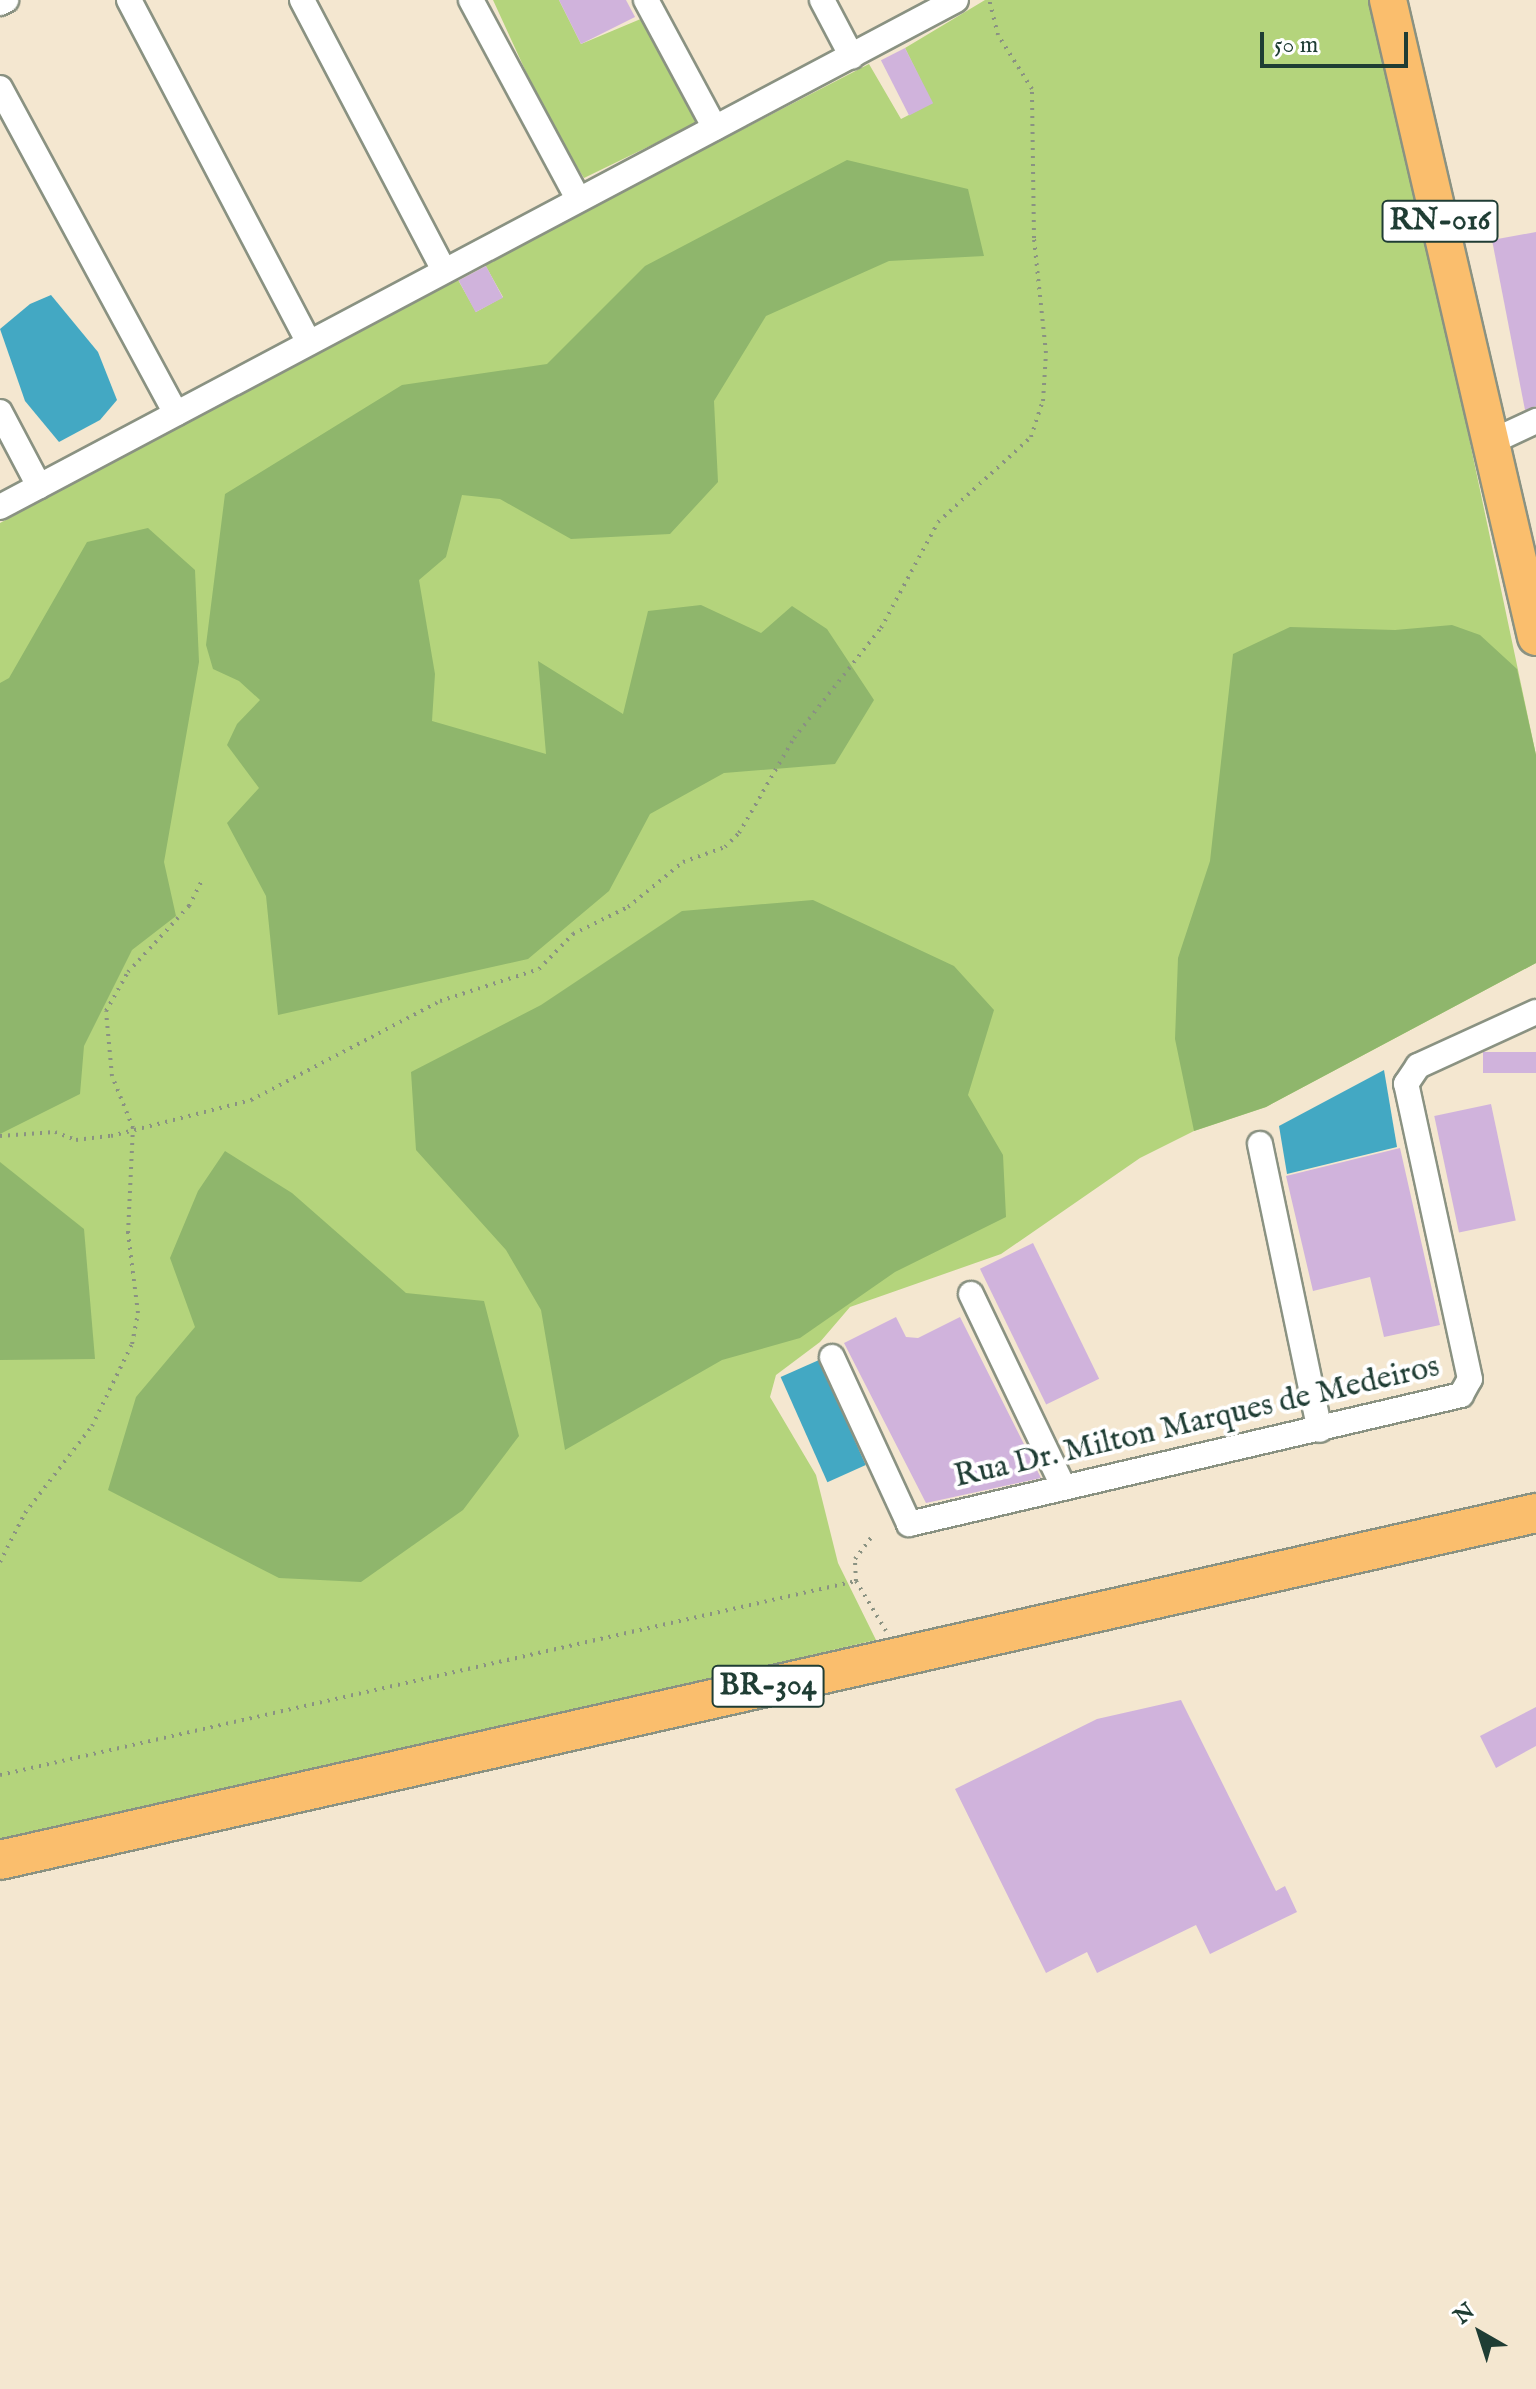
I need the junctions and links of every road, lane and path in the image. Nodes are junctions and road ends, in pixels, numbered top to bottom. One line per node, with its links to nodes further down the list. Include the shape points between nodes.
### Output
1 (6, 0): 10 (street)
2 (129, 0): 16 (street)
3 (302, 0): 15 (street)
4 (471, 0): 14 (street)
5 (646, 0): 13 (street)
6 (822, 0): 11 (street)
7 (956, 0): 11 (street)
8 (989, 0): 26 (path, via 998,35 1032,89 1036,267 1046,353 1043,401 1031,437 938,522 881,628 794,738 739,833 725,847 683,862 628,907 573,934 539,969 440,1001 251,1100)
9 (1388, 0): 20 (main road, RN-016)
10 (0, 3)
11 (852, 57): 13 (street)
12 (0, 88): 18 (street)
13 (715, 128): 14 (street)
14 (578, 199): 15 (street)
15 (444, 270): 16 (street)
16 (309, 343): 18 (street)
17 (0, 412): 21 (street)
18 (176, 414): 21 (street)
19 (1536, 421): 20 (street)
20 (1491, 442): 23 (main road, RN-016)
21 (39, 486): 22 (street)
22 (0, 507)
23 (1536, 637)
24 (202, 880): 26 (path, via 189,906 128,972 106,1011 112,1076)
25 (1536, 1012): 31 (street, Rua Dr. Milton Marques de Medeiros, via 1418,1066 1406,1084 1470,1386 1461,1395)
26 (133, 1128): 27 (path, via 76,1140 55,1132); 35 (path, via 128,1233 138,1313 132,1344 92,1426 25,1513)
27 (0, 1136)
28 (1260, 1144): 31 (street)
29 (971, 1294): 32 (street)
30 (832, 1357): 32 (street, Rua Dr. Milton Marques de Medeiros, via 909,1524)
31 (1320, 1430): 32 (street, Rua Dr. Milton Marques de Medeiros)
32 (1063, 1486)
33 (1536, 1513): 39 (highway, BR-304)
34 (873, 1535): 36 (path, via 855,1559)
35 (0, 1562)
36 (856, 1581): 37 (path, via 879,1613); 38 (path)
37 (892, 1645)
38 (0, 1775)
39 (0, 1860)

